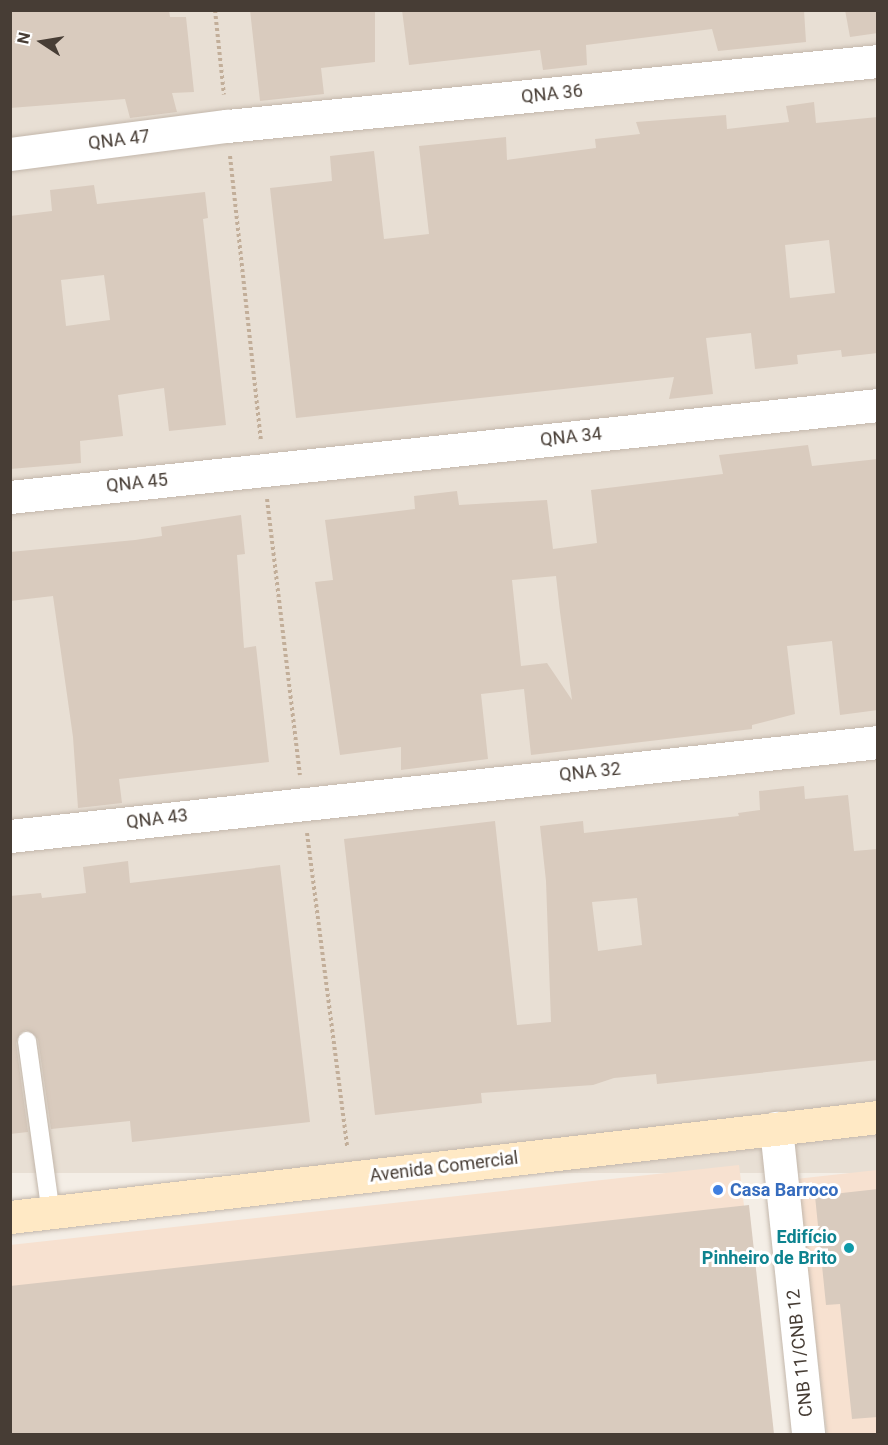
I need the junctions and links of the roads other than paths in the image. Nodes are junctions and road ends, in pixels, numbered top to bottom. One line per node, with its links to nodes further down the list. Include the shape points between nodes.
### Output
1 (878, 61): 2 (street, QNA 36)
2 (227, 126): 3 (street, QNA 47)
3 (10, 154)
4 (878, 405): 5 (street, QNA 34)
5 (264, 468): 6 (street, QNA 45)
6 (10, 497)
7 (878, 742): 8 (street, QNA 32)
8 (303, 802): 9 (street, QNA 43)
9 (10, 836)
10 (27, 1041): 13 (lane)
11 (878, 1117): 12 (main road, Avenida Comercial)
12 (776, 1128): 13 (main road, Avenida Comercial); 15 (street, CNB 11/CNB 12)
13 (51, 1213): 14 (main road, Avenida Comercial)
14 (10, 1217)
15 (808, 1434)

